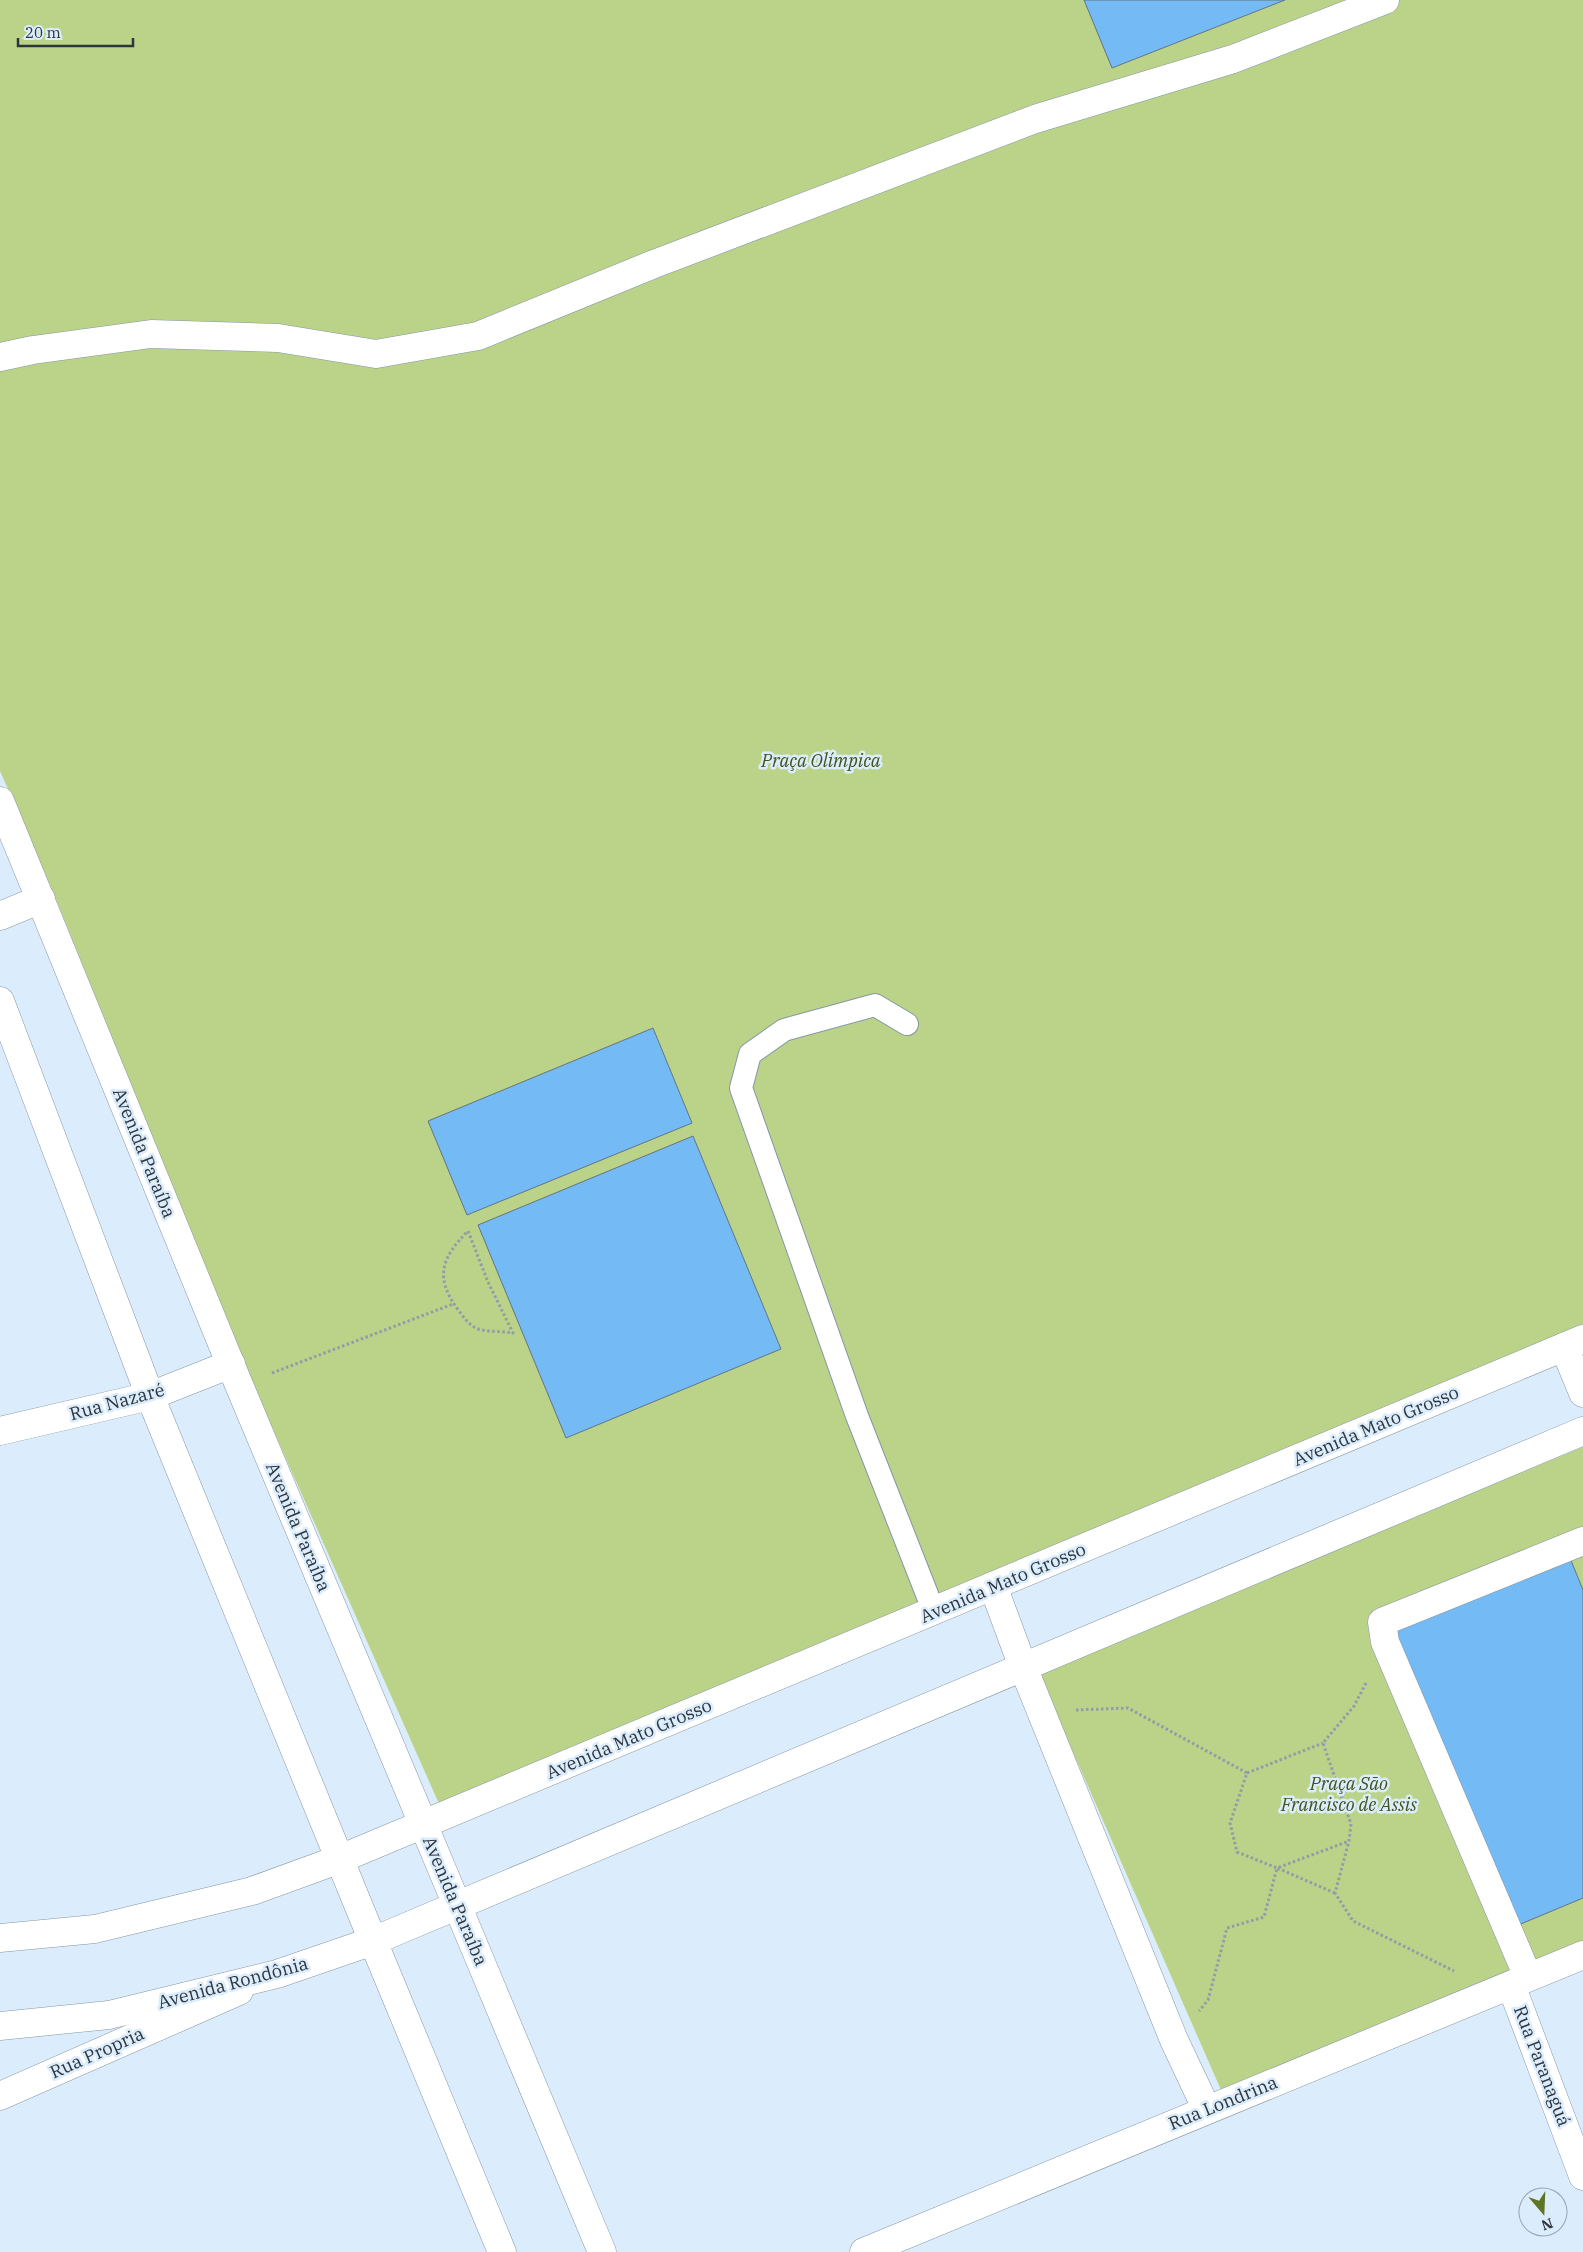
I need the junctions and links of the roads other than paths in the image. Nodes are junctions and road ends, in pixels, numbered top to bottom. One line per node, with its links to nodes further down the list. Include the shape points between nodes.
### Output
1 (1385, 0): 2 (street, via 1233,59 1035,119 654,264 478,336 376,354 278,338 151,334)
2 (0, 357)
3 (0, 801): 4 (street, Avenida Paraíba)
4 (41, 900): 5 (street); 9 (street, Avenida Paraíba)
5 (0, 916)
6 (0, 1001): 11 (street)
7 (907, 1024): 16 (lane, via 875,1005 784,1030 750,1054 741,1088 857,1416)
8 (1574, 1343): 10 (street); 15 (street, Avenida Mato Grosso)
9 (235, 1375): 11 (street, Rua Nazaré); 18 (street, Avenida Paraíba)
10 (1583, 1393)
11 (150, 1396): 12 (street, Rua Nazaré); 19 (street)
12 (0, 1431)
13 (1583, 1431): 17 (street)
14 (1583, 1541): 25 (street, Rua Paranaguá, via 1382,1622 1385,1642)
15 (993, 1586): 16 (street, Avenida Mato Grosso); 17 (street)
16 (934, 1612): 18 (street, Avenida Mato Grosso)
17 (1023, 1667): 20 (street); 28 (street, via 1174,2040)
18 (422, 1826): 19 (street); 20 (street, Avenida Paraíba)
19 (340, 1859): 21 (street, via 252,1891 95,1929); 22 (street)
20 (457, 1905): 22 (street, Avenida Rondônia); 31 (street, Avenida Paraíba)
21 (0, 1938)
22 (373, 1941): 24 (street, Avenida Rondônia); 30 (street)
23 (1583, 1955): 25 (street, Rua Londrina)
24 (277, 1974): 26 (street, Avenida Rondônia, via 110,2016); 27 (street, Rua Propria)
25 (1511, 1984): 28 (street, Rua Londrina); 29 (street, Rua Paranaguá)
26 (0, 2026)
27 (0, 2096)
28 (1207, 2110): 32 (street, Rua Londrina)
29 (1583, 2176)
30 (502, 2252)
31 (602, 2252)
32 (864, 2252)

